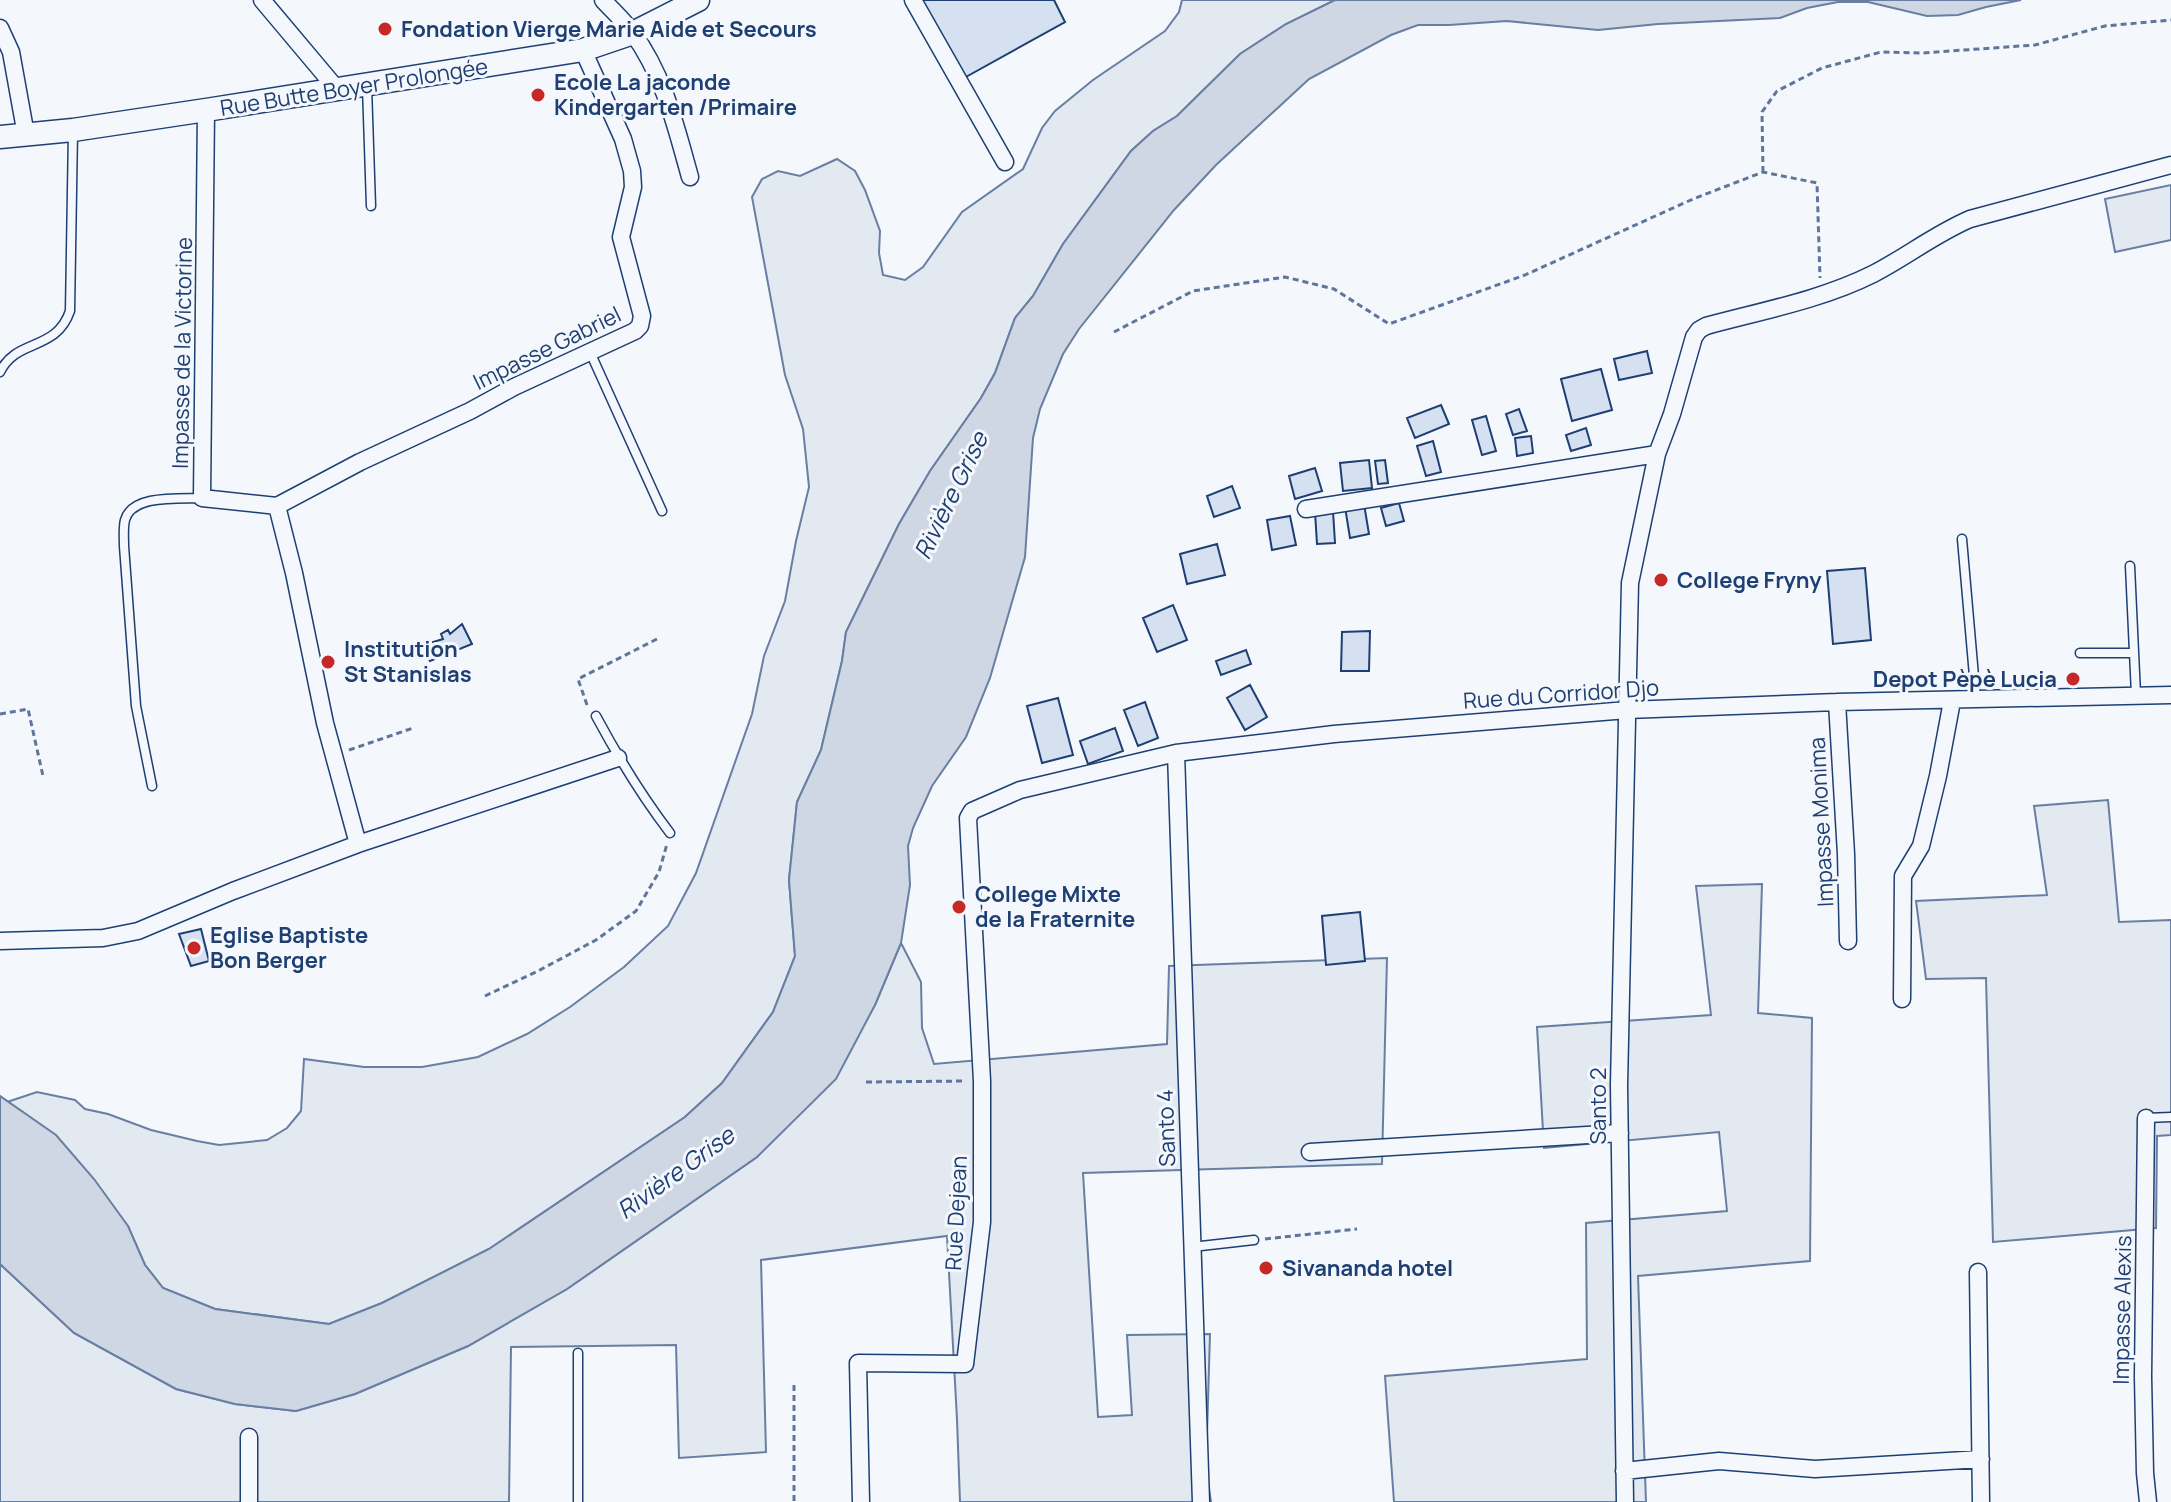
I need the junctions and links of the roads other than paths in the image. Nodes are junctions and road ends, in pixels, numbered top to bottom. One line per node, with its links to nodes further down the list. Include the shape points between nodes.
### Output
1 (262, 0): 9 (street)
2 (603, 0): 6 (street)
3 (698, 0): 6 (street, Rue Butte Boyer Prolongée)
4 (913, 0): 14 (street)
5 (0, 28): 12 (street, via 11,52)
6 (633, 33): 7 (street, Rue Butte Boyer Prolongée); 16 (street, via 662,85)
7 (583, 50): 8 (street, Rue Butte Boyer Prolongée); 18 (street, Impasse Gabriel, via 632,171 621,237 642,316 635,331)
8 (367, 86): 9 (street, Rue Butte Boyer Prolongée); 17 (lane)
9 (336, 88): 10 (street, Rue Butte Boyer Prolongée)
10 (206, 110): 11 (street, Rue Butte Boyer Prolongée); 21 (street, Impasse de la Victorine)
11 (73, 130): 12 (street, Rue Butte Boyer Prolongée); 19 (lane, via 70,311 65,326 13,354)
12 (26, 135): 13 (street, Rue Butte Boyer Prolongée)
13 (0, 137)
14 (1005, 162)
15 (2171, 165): 20 (street, Santo 2, via 1970,219 1874,273 1699,330)
16 (690, 177)
17 (371, 206)
18 (590, 352): 22 (street, Impasse Gabriel); 24 (lane)
19 (0, 372)
20 (1657, 454): 23 (street); 34 (street, Santo 2, via 1630,583)
21 (202, 498): 22 (street, Impasse de la Victorine); 38 (lane, via 142,502 130,509 125,521 136,706)
22 (277, 506): 41 (street)
23 (1306, 509)
24 (662, 511)
25 (1962, 539): 31 (lane)
26 (2130, 566): 28 (lane)
27 (2080, 653): 28 (lane)
28 (2134, 653): 30 (lane)
29 (2171, 695): 30 (street, Rue du Corridor Djo)
30 (2136, 696): 31 (street, Rue du Corridor Djo)
31 (1976, 700): 32 (street, Rue du Corridor Djo)
32 (1952, 701): 33 (street, Rue du Corridor Djo); 44 (street, via 1921,846 1903,876)
33 (1837, 702): 34 (street, Rue du Corridor Djo); 43 (street, Impasse Monima)
34 (1627, 710): 36 (street, Rue du Corridor Djo); 47 (street, Santo 2)
35 (596, 716): 37 (lane)
36 (1176, 753): 39 (street, Rue du Corridor Djo, via 1020,790 972,811); 50 (street, Santo 4)
37 (618, 758): 40 (lane); 41 (street)
38 (152, 786)
39 (968, 818): 58 (street, Rue Dejean, via 982,1081 982,1222 965,1364 858,1363)
40 (670, 833)
41 (358, 844): 42 (street, via 138,931 103,938)
42 (0, 941)
43 (1848, 941)
44 (1902, 999)
45 (2171, 1117): 46 (lane)
46 (2146, 1118): 62 (street, Impasse Alexis, via 2143,1377)
47 (1620, 1133): 48 (street); 55 (street, Santo 2)
48 (1310, 1152)
49 (1254, 1240): 50 (lane)
50 (1192, 1247): 59 (street, Santo 4)
51 (1978, 1272): 54 (street)
52 (578, 1353): 57 (lane)
53 (249, 1437): 56 (street)
54 (1981, 1459): 55 (street, via 1815,1469 1719,1461); 61 (street)
55 (1624, 1471): 60 (street, Santo 2)
56 (249, 1502)
57 (578, 1502)
58 (861, 1502)
59 (1201, 1502)
60 (1625, 1502)
61 (1981, 1502)
62 (2148, 1502)

